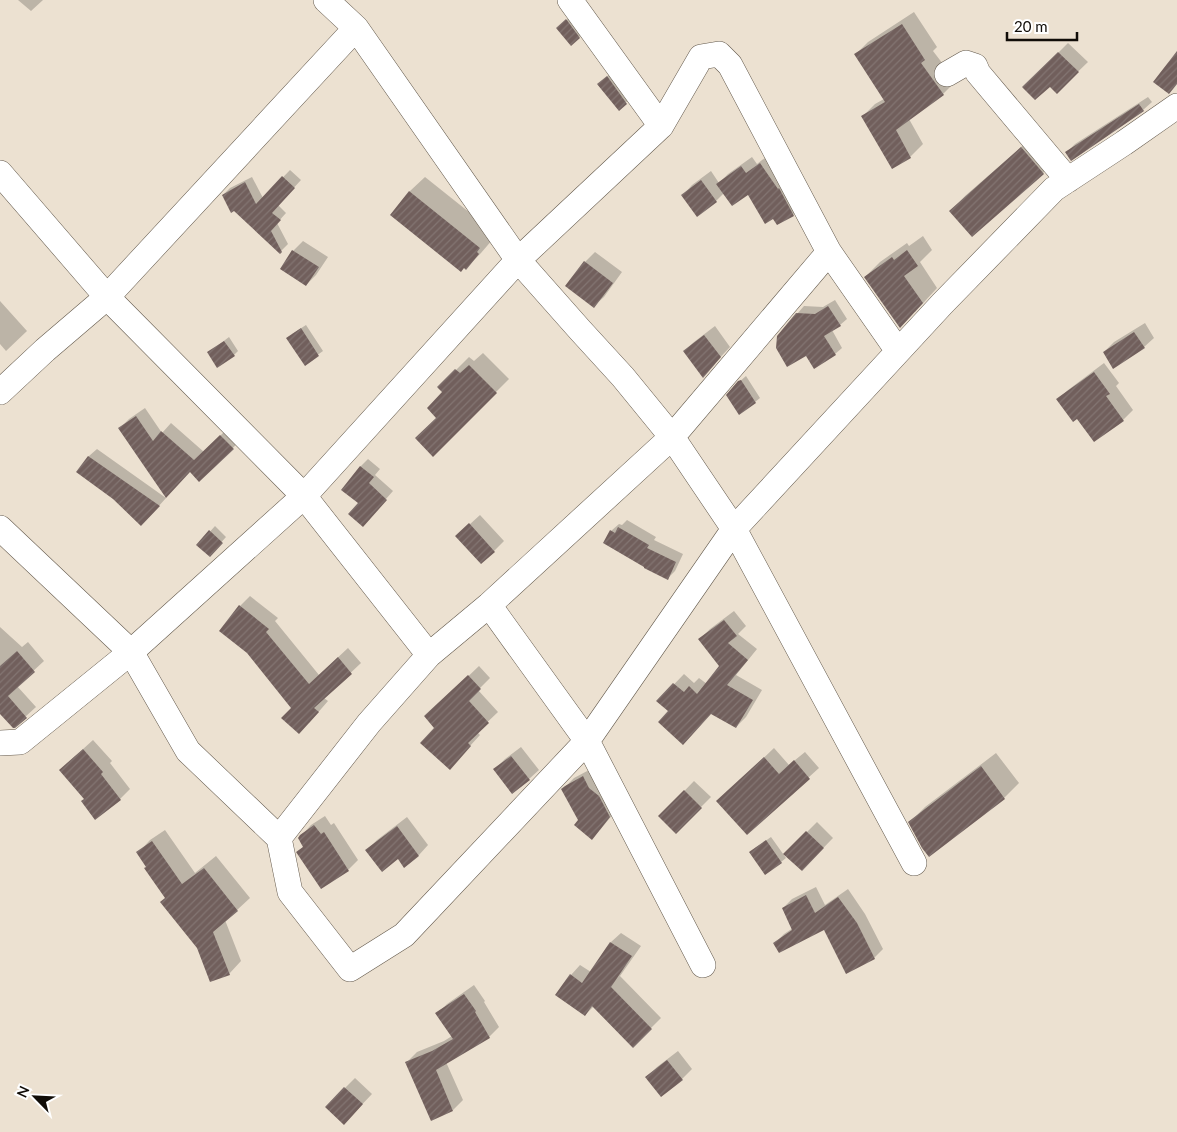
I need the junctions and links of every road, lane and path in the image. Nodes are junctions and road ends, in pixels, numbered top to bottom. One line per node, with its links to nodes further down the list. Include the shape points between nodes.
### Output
1 (326, 0): 3 (street)
2 (570, 0): 6 (street)
3 (356, 28): 10 (street); 11 (street)
4 (947, 74): 8 (street, via 966,63 975,66)
5 (1177, 106): 8 (street)
6 (662, 126): 9 (street, via 701,57 718,54 730,65); 10 (street)
7 (0, 173): 11 (street)
8 (1068, 180): 12 (street, via 1054,189)
9 (829, 252): 12 (street); 14 (street)
10 (518, 260): 14 (street); 15 (street)
11 (107, 297): 13 (street); 15 (street)
12 (898, 350): 17 (street)
13 (0, 392)
14 (672, 437): 17 (street); 18 (street)
15 (304, 496): 19 (street); 20 (street)
16 (0, 528): 19 (street)
17 (734, 530): 21 (street); 24 (street)
18 (489, 605): 20 (street); 21 (street)
19 (131, 652): 22 (street, via 20,742); 23 (street, via 188,751)
20 (429, 655): 23 (street, via 369,723)
21 (587, 741): 23 (street, via 404,935 350,969 290,892); 25 (street)
22 (0, 743)
23 (279, 838)
24 (914, 863)
25 (703, 965)

